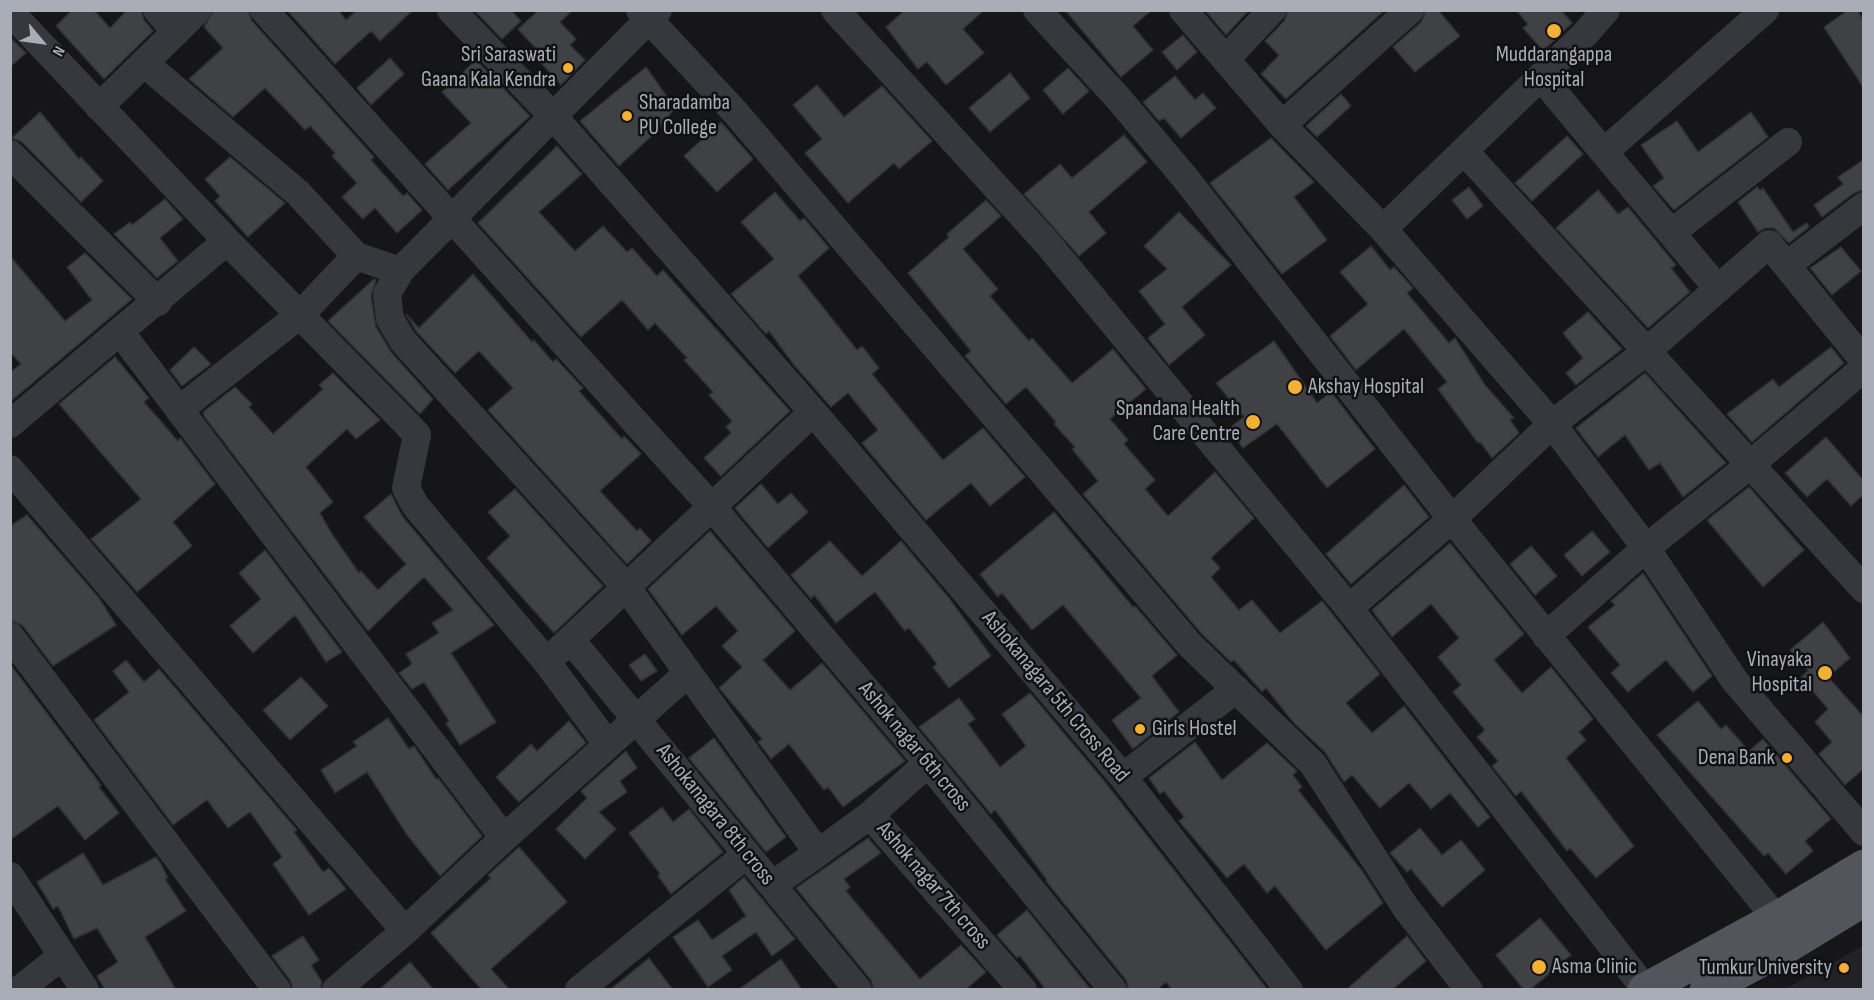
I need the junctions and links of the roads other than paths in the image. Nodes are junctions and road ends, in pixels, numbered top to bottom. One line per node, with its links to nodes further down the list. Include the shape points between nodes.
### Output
1 (157, 10): 14 (street)
2 (198, 10): 14 (street)
3 (264, 10): 26 (street, Ashok nagar 6th cross)
4 (451, 10): 19 (street, Ashokanagara 5th Cross Road)
5 (835, 10): 51 (street, via 1048,244)
6 (1037, 10): 47 (street, via 1186,179)
7 (1183, 10): 15 (street)
8 (1272, 10): 15 (street)
9 (1410, 10): 20 (street)
10 (1606, 10): 17 (street)
11 (1765, 10): 23 (street)
12 (10, 12): 18 (street)
13 (649, 14): 19 (street); 57 (street, via 1190,645)
14 (176, 32): 16 (street)
15 (1226, 58): 20 (street)
16 (144, 63): 18 (street); 30 (street, via 298,193)
17 (1541, 77): 22 (street); 23 (street)
18 (99, 107): 29 (street)
19 (553, 116): 26 (street); 41 (street, Ashokanagara 5th Cross Road)
20 (1282, 125): 27 (street)
21 (1788, 142): 28 (street)
22 (1464, 151): 27 (street); 37 (street)
23 (1604, 152): 28 (street)
24 (10, 154): 34 (street)
25 (1863, 206): 31 (street)
26 (451, 218): 32 (street); 46 (street, Ashok nagar 6th cross)
27 (1383, 229): 43 (street)
28 (1671, 232): 33 (street)
29 (227, 241): 34 (street); 35 (street)
30 (356, 256): 32 (street); 35 (street)
31 (1787, 266): 33 (street, via 1769,243); 38 (street)
32 (400, 271): 49 (street, via 387,294 390,319 403,341)
33 (1718, 289): 37 (street)
34 (158, 302): 36 (street)
35 (301, 314): 40 (street); 55 (street, via 417,435 406,488)
36 (121, 333): 40 (street); 42 (street)
37 (1647, 351): 43 (street); 44 (street)
38 (1863, 361)
39 (1863, 368): 44 (street)
40 (179, 410): 64 (street)
41 (813, 412): 46 (street); 61 (street, Ashokanagara 5th Cross Road)
42 (10, 424)
43 (1552, 424): 47 (street); 48 (street)
44 (1751, 464): 48 (street); 50 (street)
45 (10, 469): 72 (street)
46 (712, 507): 49 (street); 60 (street, Ashok nagar 6th cross)
47 (1452, 519): 51 (street); 53 (street)
48 (1646, 548): 53 (street); 63 (street, via 1735,681)
49 (627, 588): 54 (street); 56 (street)
50 (1863, 589)
51 (1349, 608): 75 (street)
52 (10, 636): 78 (street)
53 (1546, 636): 71 (street)
54 (571, 640): 55 (street); 58 (street, Ashokanagara 8th cross)
55 (546, 661): 59 (street)
56 (688, 673): 58 (street); 66 (street)
57 (1236, 689): 61 (street); 84 (street, via 1313,764 1406,909)
58 (637, 720): 59 (street); 65 (street, Ashokanagara 8th cross)
59 (608, 745): 64 (street)
60 (928, 764): 62 (street, Ashok nagar 7th cross); 82 (street, Ashok nagar 6th cross)
61 (1123, 777): 83 (street, Ashokanagara 5th Cross Road)
62 (870, 815): 66 (street); 81 (street, Ashok nagar 7th cross)
63 (1863, 832)
64 (504, 838): 72 (street)
65 (747, 854): 68 (street, Ashokanagara 8th cross); 80 (street)
66 (818, 854): 68 (street)
67 (1863, 866): 71 (main road)
68 (772, 885): 74 (street, Ashokanagara 8th cross)
69 (14, 886): 73 (street)
70 (1863, 900): 85 (main road)
71 (1776, 918): 75 (main road)
72 (405, 931): 79 (street)
73 (62, 956): 76 (street); 77 (street)
74 (848, 986)
75 (1645, 989)
76 (19, 990)
77 (85, 990)
78 (277, 990)
79 (336, 990)
80 (579, 990)
81 (1023, 990)
82 (1113, 990)
83 (1289, 990)
84 (1468, 990)
85 (1706, 990)

